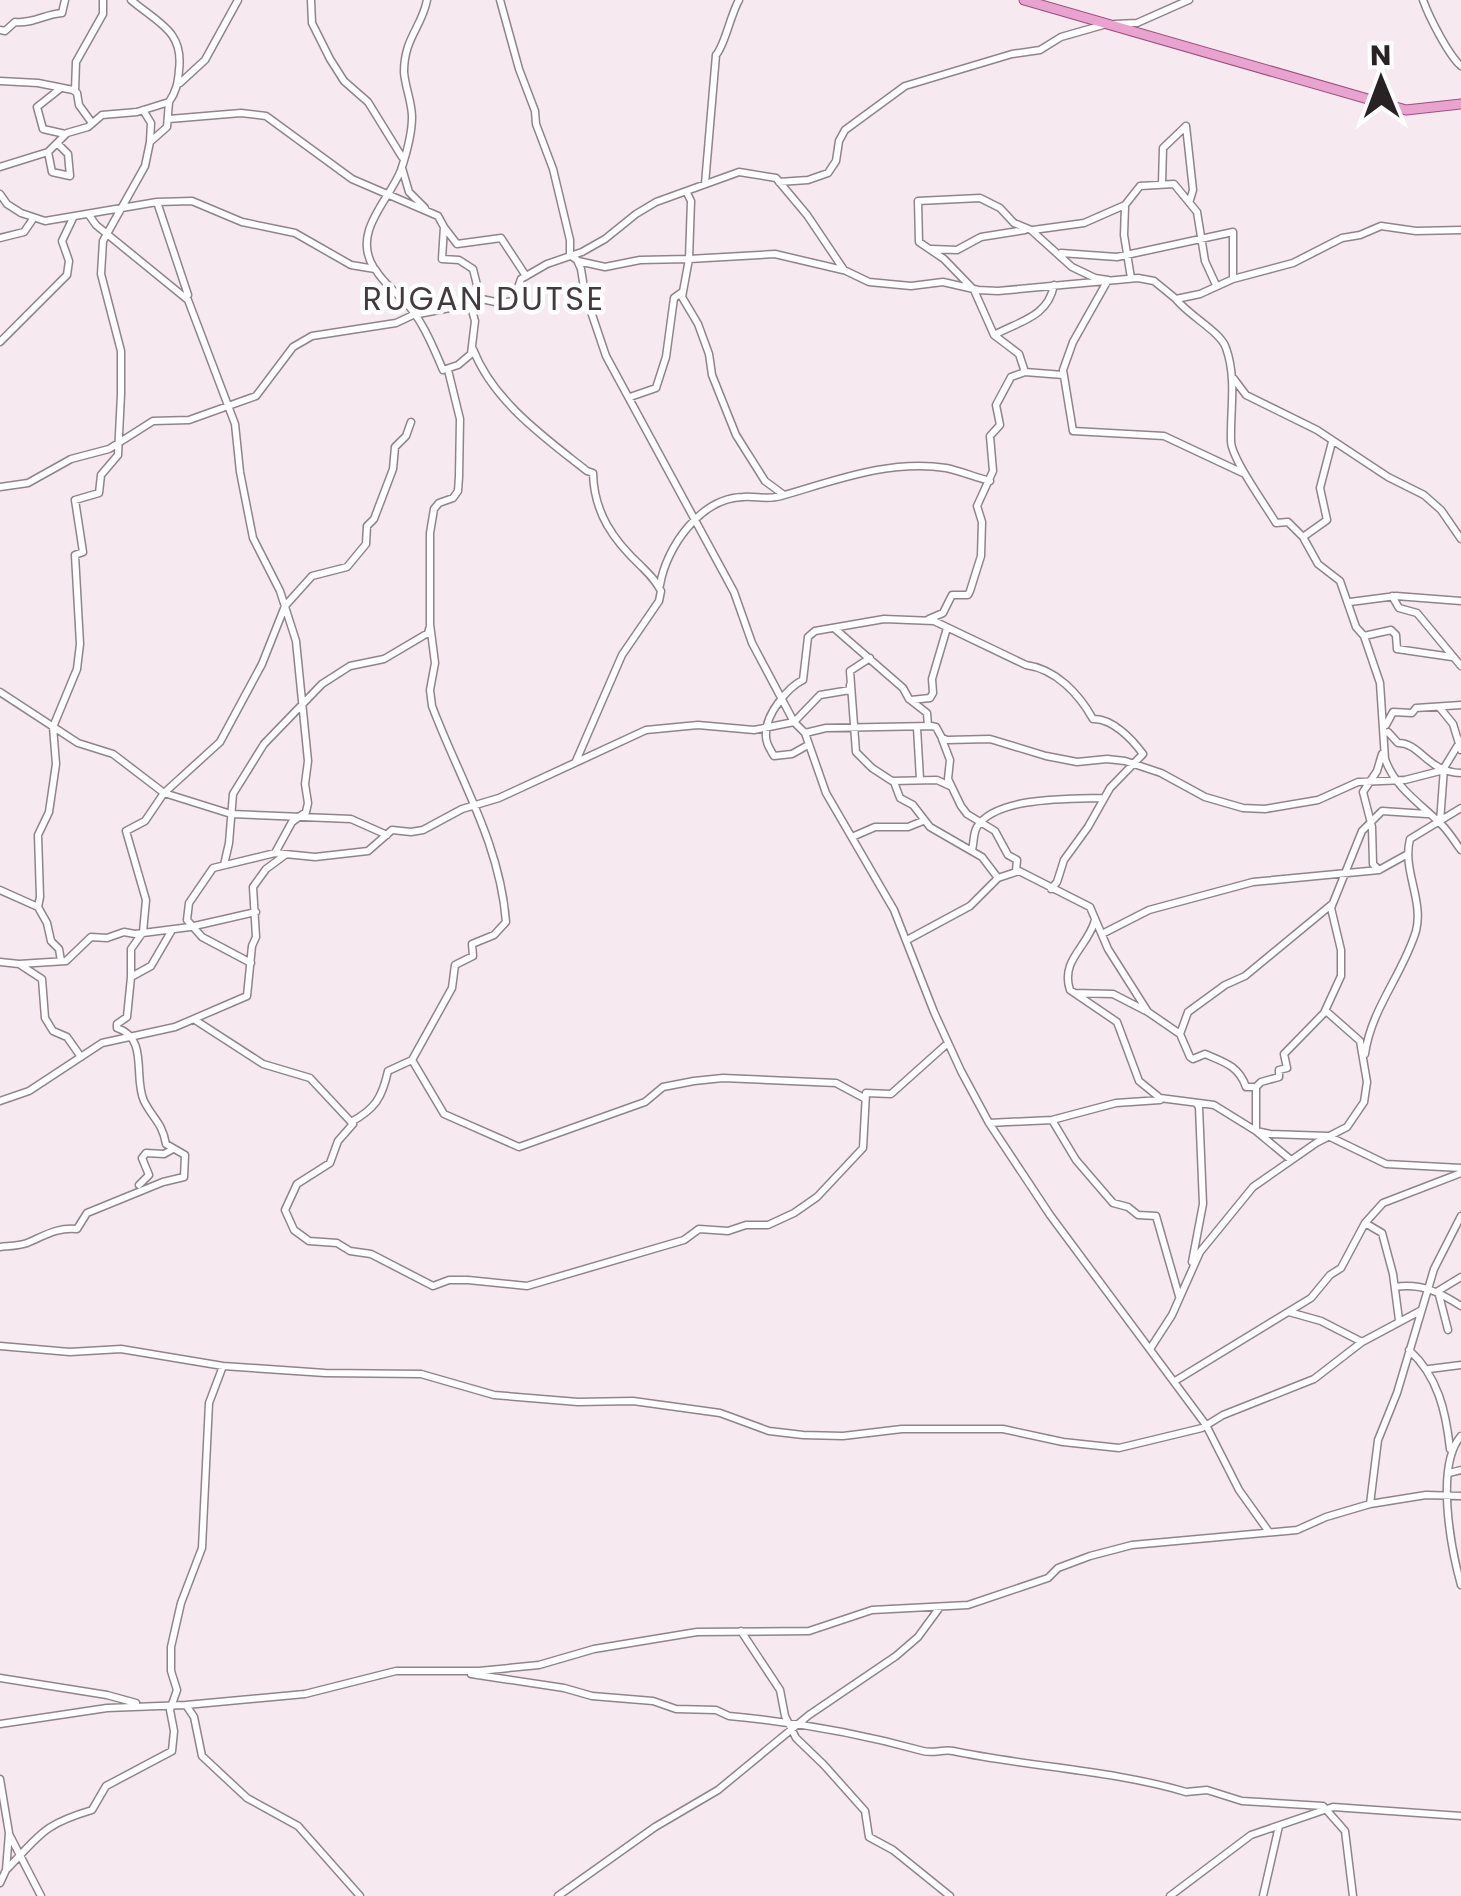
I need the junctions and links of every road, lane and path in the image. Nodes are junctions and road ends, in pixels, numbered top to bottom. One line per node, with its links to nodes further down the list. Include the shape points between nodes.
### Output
1 (65, 0): 13 (street, via 62,14)
2 (103, 0): 18 (street, via 76,62)
3 (131, 0): 17 (street, via 181,48)
4 (238, 0): 17 (street, via 206,60)
5 (311, 0): 28 (street, via 312,23 330,59 368,102)
6 (427, 0): 28 (street, via 407,52 412,118)
7 (500, 0): 53 (street)
8 (739, 0): 31 (street, via 716,56)
9 (1024, 0): 12 (main road)
10 (1189, 0): 12 (street, via 1137,22)
11 (1423, 0): 14 (street)
12 (1113, 24): 20 (main road, via 1406,110); 30 (street, via 905,86 845,130 828,172)
13 (0, 30)
14 (1461, 66)
15 (0, 81): 16 (street)
16 (62, 87): 18 (street); 24 (street, via 36,107 44,129)
17 (177, 88): 19 (street)
18 (76, 92): 23 (street)
19 (169, 102): 21 (street); 22 (street)
20 (1461, 104)
21 (142, 110): 23 (street); 25 (street)
22 (169, 120): 25 (street); 35 (street, via 269,117 344,174)
23 (92, 122): 24 (street)
24 (64, 134): 26 (street)
25 (150, 142): 40 (street, via 145,166)
26 (57, 143): 27 (street); 27 (street, via 68,154 70,176 52,172)
27 (48, 152): 29 (street)
28 (402, 162): 35 (street); 39 (street, via 409,192)
29 (0, 168)
30 (779, 182): 31 (street, via 747,172); 56 (street)
31 (705, 184): 33 (street)
32 (1162, 184): 36 (street, via 1177,186); 36 (street, via 1163,148 1186,126); 38 (street, via 1140,186)
33 (687, 192): 53 (street, via 644,208); 54 (street)
34 (0, 194): 43 (street)
35 (388, 195): 39 (street); 55 (street, via 372,218 367,241)
36 (1190, 200): 49 (street)
37 (157, 202): 40 (street); 55 (street, via 192,201 242,222 295,233 351,265); 67 (street)
38 (1125, 205): 45 (street, via 1084,223); 52 (street)
39 (426, 209): 44 (street)
40 (120, 210): 41 (street); 47 (street)
41 (88, 214): 42 (street); 47 (street)
42 (74, 217): 43 (street); 71 (street, via 62,241 67,275)
43 (33, 219): 48 (street, via 24,232)
44 (444, 227): 57 (street, via 457,244 501,238); 65 (street, via 442,259 473,269)
45 (1030, 230): 50 (street, via 977,238 964,248); 50 (street, via 980,198 918,200 917,239); 51 (street)
46 (1461, 230): 60 (street, via 1381,226)
47 (108, 234): 67 (street); 81 (street, via 100,274 121,351)
48 (0, 238)
49 (1202, 240): 52 (street); 60 (street, via 1234,233); 62 (street)
50 (926, 249): 63 (street)
51 (1059, 252): 52 (street); 59 (street, via 1072,267)
52 (1126, 256): 58 (street)
53 (574, 258): 54 (street, via 605,266); 57 (street); 77 (street, via 606,356)
54 (689, 259): 56 (street, via 775,254); 64 (street)
55 (375, 269): 69 (street)
56 (844, 270): 63 (street, via 876,284 943,282)
57 (526, 276): 65 (street, via 512,301)
58 (1130, 278): 59 (street); 66 (street, via 1154,281)
59 (1108, 280): 61 (street); 75 (street, via 1073,342)
60 (1232, 280): 62 (street)
61 (1054, 285): 63 (street); 70 (street, via 1042,311)
62 (1216, 285): 66 (street)
63 (974, 290): 70 (street)
64 (682, 292): 77 (street, via 674,298 656,388); 85 (street, via 736,435 765,481)
65 (480, 297): 68 (street)
66 (1176, 299): 76 (street, via 1222,342)
67 (188, 300): 78 (street)
68 (472, 303): 69 (street); 72 (street)
69 (413, 315): 73 (street, via 440,368); 78 (street, via 312,336 293,348 256,396)
70 (994, 335): 74 (street, via 1019,354)
71 (0, 342)
72 (472, 349): 73 (street); 89 (street, via 524,420 593,472 606,526)
73 (448, 370): 95 (street, via 460,426 458,492 434,509)
74 (1025, 372): 75 (street); 83 (street, via 1011,377 996,406 1000,425 990,436)
75 (1064, 375): 82 (street, via 1073,432 1164,436)
76 (1233, 378): 80 (street, via 1246,395); 82 (street, via 1230,442)
77 (630, 397): 86 (street)
78 (228, 407): 81 (street, via 189,420 153,421); 93 (street, via 253,538)
79 (411, 422): 93 (street, via 392,453 393,469 367,526 366,544 347,567 312,576)
80 (1332, 442): 87 (street, via 1320,488 1327,520); 88 (street, via 1432,502)
81 (118, 445): 84 (street, via 28,483); 111 (street, via 99,493 75,500 82,552 75,555 80,644)
82 (1245, 474): 87 (street, via 1276,523 1288,522)
83 (990, 481): 85 (street, via 944,468 898,467); 94 (street, via 977,506 980,556 970,591 952,595 943,613)
84 (0, 486)
85 (784, 495): 86 (street, via 739,496)
86 (694, 519): 89 (street, via 664,563); 104 (street)
87 (1302, 536): 92 (street)
88 (1461, 539)
89 (660, 587): 121 (street, via 662,595 622,655)
90 (1392, 596): 91 (street); 92 (street); 99 (street, via 1399,608 1417,613)
91 (1461, 601)
92 (1350, 602): 98 (street)
93 (285, 606): 107 (street); 130 (street, via 220,742)
94 (926, 620): 96 (street); 97 (street)
95 (430, 624): 107 (street, via 428,633 384,659 350,666); 132 (street, via 436,663 432,706)
96 (833, 627): 100 (street); 104 (street, via 809,634 802,680)
97 (947, 628): 105 (street, via 933,693); 122 (street, via 1042,668 1075,690 1093,719 1102,718 1133,740 1143,754)
98 (1364, 636): 99 (street, via 1391,630 1397,649); 115 (street, via 1380,683)
99 (1452, 657): 101 (street)
100 (870, 658): 102 (street, via 852,667); 105 (street)
101 (1461, 666)
102 (850, 686): 109 (street, via 820,695); 113 (street)
103 (0, 692): 111 (street)
104 (782, 700): 109 (street); 112 (street)
105 (912, 700): 110 (street, via 927,713)
106 (1461, 704): 108 (street)
107 (303, 705): 134 (street, via 245,772 232,794); 136 (street, via 308,803)
108 (1439, 708): 115 (street, via 1394,712); 119 (street)
109 (794, 722): 112 (street); 116 (street)
110 (928, 726): 114 (street); 117 (street)
111 (53, 727): 130 (street, via 113,754); 156 (street, via 56,764 49,812 38,835)
112 (765, 727): 118 (street, via 774,756); 121 (street, via 646,730)
113 (854, 727): 114 (street); 116 (street); 127 (street, via 856,752)
114 (917, 728): 125 (street)
115 (1385, 729): 120 (street); 123 (street)
116 (804, 734): 118 (street)
117 (942, 738): 122 (street, via 990,739 1066,760); 129 (street)
118 (808, 745): 142 (street)
119 (1460, 745): 123 (street)
120 (1384, 748): 126 (street); 128 (street)
121 (575, 762): 132 (street)
122 (1134, 764): 126 (street, via 1243,808 1318,800); 131 (street)
123 (1441, 771): 124 (street); 128 (street); 140 (street)
124 (1461, 774)
125 (920, 779): 127 (street); 129 (street)
126 (1370, 780): 128 (street); 139 (street, via 1363,798)
127 (892, 781): 137 (street)
128 (1397, 781): 135 (street)
129 (950, 786): 138 (street, via 967,814)
130 (164, 793): 134 (street); 161 (street, via 145,821 126,831 146,900)
131 (1104, 798): 138 (street, via 1039,800 998,810); 153 (street)
132 (473, 805): 141 (street, via 423,830); 177 (street, via 493,850 506,922 472,944 473,956 455,964 452,988)
133 (1460, 811): 140 (street)
134 (231, 814): 136 (street); 148 (street)
135 (1427, 814): 139 (street, via 1386,810); 140 (street)
136 (302, 815): 141 (street, via 352,819); 145 (street)
137 (923, 821): 142 (street); 143 (street)
138 (981, 822): 143 (street); 149 (street, via 995,831)
139 (1370, 823): 150 (street); 151 (street)
140 (1440, 823): 144 (street); 147 (street, via 1414,834)
141 (387, 835): 146 (street, via 368,851)
142 (852, 837): 163 (street)
143 (972, 850): 152 (street)
144 (1461, 850)
145 (275, 853): 146 (street); 148 (street)
146 (286, 854): 157 (street, via 254,884)
147 (1406, 854): 150 (street); 178 (street, via 1416,929 1371,1028)
148 (224, 865): 159 (street, via 210,872 189,903)
149 (1016, 870): 152 (street); 153 (street)
150 (1379, 870): 151 (street)
151 (1344, 873): 155 (street); 162 (street, via 1253,882 1149,910)
152 (998, 878): 163 (street, via 970,906)
153 (1051, 889): 158 (street, via 1088,906)
154 (0, 890): 156 (street)
155 (1333, 904): 170 (street, via 1343,967); 173 (street, via 1245,976 1188,1012)
156 (38, 907): 164 (street)
157 (256, 912): 159 (street); 166 (street)
158 (1095, 920): 162 (street); 169 (street, via 1068,966)
159 (190, 927): 160 (street); 166 (street)
160 (172, 930): 161 (street); 168 (street, via 151,966)
161 (143, 932): 164 (street, via 91,937); 168 (street, via 131,949)
162 (1102, 934): 171 (street)
163 (908, 940): 175 (street)
164 (61, 961): 167 (street)
165 (0, 962): 167 (street)
166 (251, 963): 172 (street, via 247,996)
167 (18, 964): 176 (street, via 44,981 45,1018)
168 (130, 976): 174 (street, via 127,1016 117,1024)
169 (1074, 993): 171 (street, via 1113,994); 181 (street, via 1117,1022 1139,1081)
170 (1326, 1010): 178 (street, via 1360,1041); 179 (street, via 1284,1054 1287,1068 1279,1077)
171 (1148, 1012): 173 (street)
172 (195, 1020): 174 (street); 185 (street, via 263,1064 310,1078)
173 (1180, 1034): 179 (street, via 1193,1059 1204,1054 1232,1066 1246,1087)
174 (129, 1036): 176 (street); 189 (street, via 138,1051 143,1098)
175 (948, 1043): 180 (street, via 891,1094 866,1092); 186 (street)
176 (80, 1058): 182 (street)
177 (412, 1060): 180 (street, via 444,1114 519,1147 645,1102 663,1087 694,1081 836,1084); 185 (street, via 388,1071 374,1110)
178 (1364, 1060): 188 (street, via 1364,1102 1348,1126)
179 (1256, 1087): 187 (street)
180 (864, 1098): 185 (street, via 863,1148 794,1213 760,1226 699,1229 684,1240 522,1286 429,1284 371,1254 313,1243 294,1230 286,1215 289,1198 305,1176 330,1163)
181 (1164, 1100): 183 (street); 184 (street, via 1116,1103)
182 (0, 1101)
183 (1196, 1103): 187 (street, via 1221,1107); 196 (street, via 1203,1204)
184 (1052, 1120): 186 (street); 201 (street, via 1113,1203 1156,1216)
185 (351, 1122)
186 (990, 1122): 209 (street)
187 (1256, 1131): 188 (street); 190 (street)
188 (1328, 1136): 190 (street); 191 (street, via 1386,1164)
189 (172, 1149): 192 (street, via 146,1153 149,1175); 195 (street, via 185,1155 182,1179 87,1213 78,1229)
190 (1291, 1160): 196 (street, via 1254,1187)
191 (1461, 1170): 194 (street, via 1383,1203)
192 (139, 1185)
193 (1461, 1216): 199 (street)
194 (1364, 1223): 198 (street, via 1382,1233); 204 (street, via 1341,1268)
195 (0, 1247)
196 (1190, 1273): 201 (street)
197 (1461, 1277): 200 (street)
198 (1395, 1287): 199 (street); 205 (street)
199 (1428, 1289): 200 (street); 203 (street)
200 (1438, 1291): 202 (street); 206 (street)
201 (1180, 1297): 209 (street)
202 (1461, 1306)
203 (1420, 1311): 205 (street); 210 (street)
204 (1288, 1312): 207 (street); 214 (street)
205 (1399, 1320): 207 (street)
206 (1448, 1330)
207 (1362, 1342): 215 (street, via 1314,1379)
208 (0, 1346): 212 (street, via 121,1350)
209 (1150, 1350): 214 (street)
210 (1409, 1350): 213 (street); 222 (street, via 1378,1440)
211 (1461, 1365): 213 (street)
212 (223, 1366): 215 (street, via 421,1374 494,1395 672,1406 814,1436 1003,1429 1119,1448); 231 (street, via 208,1403 202,1548 173,1633)
213 (1429, 1369): 217 (street)
214 (1175, 1381): 215 (street)
215 (1206, 1425): 223 (street)
216 (1461, 1436): 217 (street)
217 (1451, 1456): 219 (street)
218 (1461, 1470): 219 (street)
219 (1449, 1473): 220 (street)
220 (1449, 1495): 221 (street); 222 (street); 224 (street, via 1446,1517)
221 (1461, 1496)
222 (1370, 1504): 223 (street, via 1297,1530)
223 (1269, 1532): 226 (street, via 1107,1551 1048,1578)
224 (1456, 1550): 225 (street)
225 (1461, 1585)
226 (940, 1608): 227 (street, via 872,1610 809,1631); 233 (street, via 896,1656)
227 (740, 1630): 228 (street, via 631,1641 539,1665); 235 (street, via 774,1677)
228 (462, 1671): 232 (street, via 396,1671 305,1694); 235 (street, via 767,1718)
229 (0, 1678): 230 (street)
230 (143, 1705): 231 (street); 234 (street)
231 (172, 1705): 232 (street); 241 (street, via 170,1754 111,1782 92,1810 50,1825)
232 (186, 1705): 245 (street, via 202,1756 252,1801 298,1826)
233 (800, 1723): 235 (street); 237 (street, via 929,1752)
234 (0, 1724)
235 (790, 1728): 246 (street, via 718,1790); 247 (street, via 865,1810 869,1837)
236 (0, 1779): 240 (street)
237 (1328, 1810): 238 (street); 239 (street); 250 (street, via 1347,1836)
238 (1461, 1816)
239 (1279, 1825): 248 (street, via 1251,1835); 249 (street)
240 (9, 1833): 241 (street); 242 (street)
241 (21, 1854): 242 (street); 244 (street)
242 (6, 1870): 243 (street)
243 (0, 1882)
244 (42, 1896)
245 (360, 1896)
246 (558, 1896)
247 (950, 1896)
248 (1170, 1896)
249 (1264, 1896)
250 (1354, 1896)

